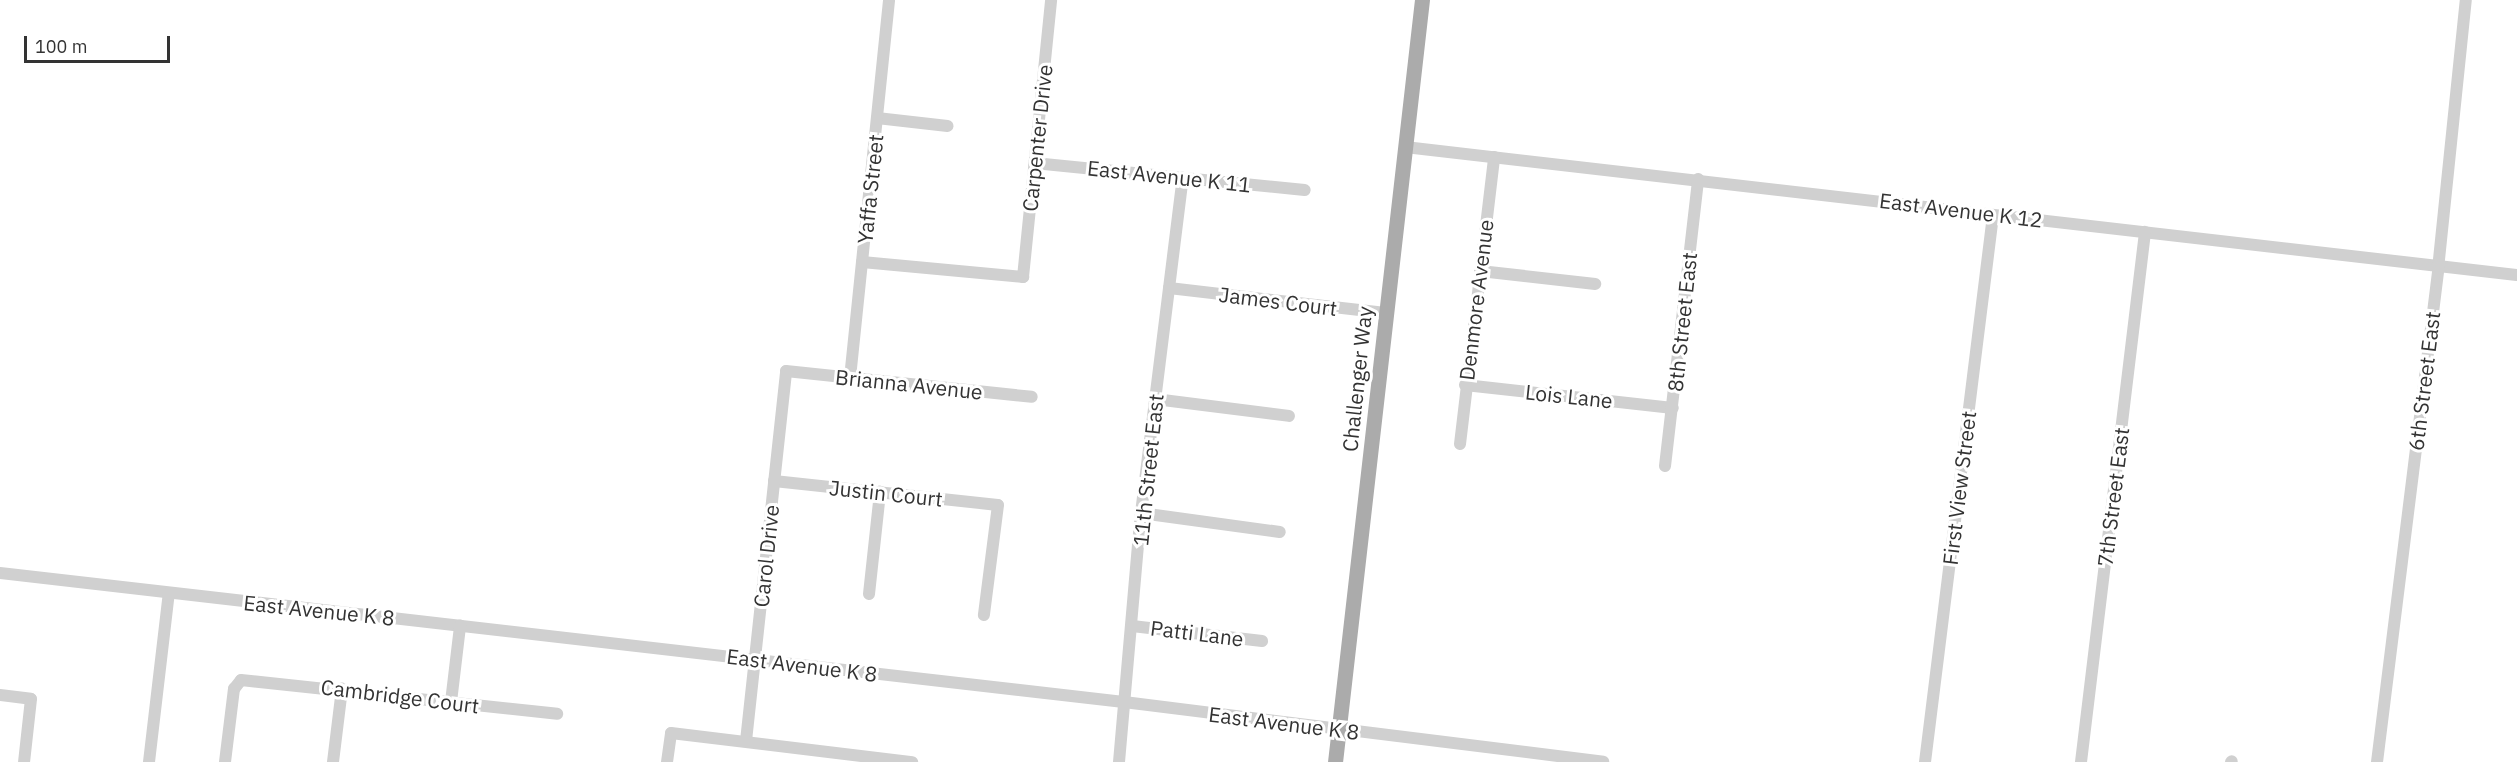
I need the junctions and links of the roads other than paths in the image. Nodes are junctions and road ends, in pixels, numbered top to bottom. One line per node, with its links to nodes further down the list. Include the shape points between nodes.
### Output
1 (889, 0): 5 (street, Yaffa Street)
2 (1051, 0): 9 (street, Carpenter Drive)
3 (1422, 0): 7 (main road, Challenger Way)
4 (2466, 0): 16 (street, 6th Street East)
5 (877, 118): 6 (street); 15 (street, Yaffa Street)
6 (948, 126)
7 (1405, 147): 8 (street, East Avenue K 12); 21 (main road, Challenger Way)
8 (1494, 158): 11 (street, East Avenue K 12); 17 (street, Denmore Avenue)
9 (1034, 163): 10 (street, East Avenue K 11); 15 (street, Carpenter Drive, via 1023,277)
10 (1183, 178): 12 (street, East Avenue K 11); 20 (street, 11th Street East)
11 (1698, 179): 13 (street, East Avenue K 12); 27 (street, 8th Street East)
12 (1305, 190)
13 (1993, 215): 14 (street, East Avenue K 12); 61 (street, First View Street)
14 (2145, 232): 16 (street, East Avenue K 12); 62 (street, 7th Street East)
15 (862, 261): 23 (street, Yaffa Street)
16 (2438, 269): 18 (street, East Avenue K 12); 63 (street, 6th Street East)
17 (1480, 271): 19 (street); 24 (street, Denmore Avenue)
18 (2517, 275)
19 (1595, 284)
20 (1169, 288): 21 (street, James Court); 26 (street, 11th Street East)
21 (1386, 313): 48 (main road, Challenger Way)
22 (786, 371): 23 (street, Brianna Avenue); 31 (street, Carol Drive)
23 (850, 378): 25 (street, Brianna Avenue)
24 (1465, 385): 27 (street, Lois Lane); 29 (street, Denmore Avenue)
25 (1032, 397)
26 (1155, 399): 28 (street); 33 (street, 11th Street East)
27 (1672, 408): 30 (street, 8th Street East)
28 (1289, 416)
29 (1460, 444)
30 (1665, 466)
31 (774, 481): 32 (street, Justin Court); 42 (street, Carol Drive)
32 (880, 492): 37 (street); 38 (street, Justin Court, via 998,505)
33 (1141, 513): 34 (street); 40 (street, 11th Street East)
34 (1280, 532)
35 (0, 573): 36 (street, East Avenue K 8)
36 (170, 593): 39 (street, East Avenue K 8); 52 (street)
37 (869, 594)
38 (984, 615)
39 (460, 626): 42 (street, East Avenue K 8); 45 (street)
40 (1132, 626): 41 (street, Patti Lane); 46 (street, 11th Street East)
41 (1262, 641)
42 (755, 659): 46 (street, East Avenue K 8); 49 (street, Carol Drive)
43 (342, 689): 45 (street, Cambridge Court); 53 (street, Cambridge Court, via 242,680 234,689); 54 (street)
44 (0, 695): 51 (street, via 31,699)
45 (451, 702): 47 (street, Cambridge Court)
46 (1124, 702): 48 (street, East Avenue K 8); 58 (street, 11th Street East)
47 (557, 714)
48 (1339, 731): 59 (main road, Challenger Way); 60 (street, East Avenue K 8)
49 (746, 741): 50 (street); 55 (street, via 671,733)
50 (807, 748): 56 (street); 57 (street)
51 (24, 762)
52 (149, 762)
53 (225, 762)
54 (333, 762)
55 (667, 762)
56 (807, 762)
57 (912, 762)
58 (1119, 762)
59 (1335, 762)
60 (1603, 762)
61 (1924, 762)
62 (2081, 762)
63 (2377, 762)

